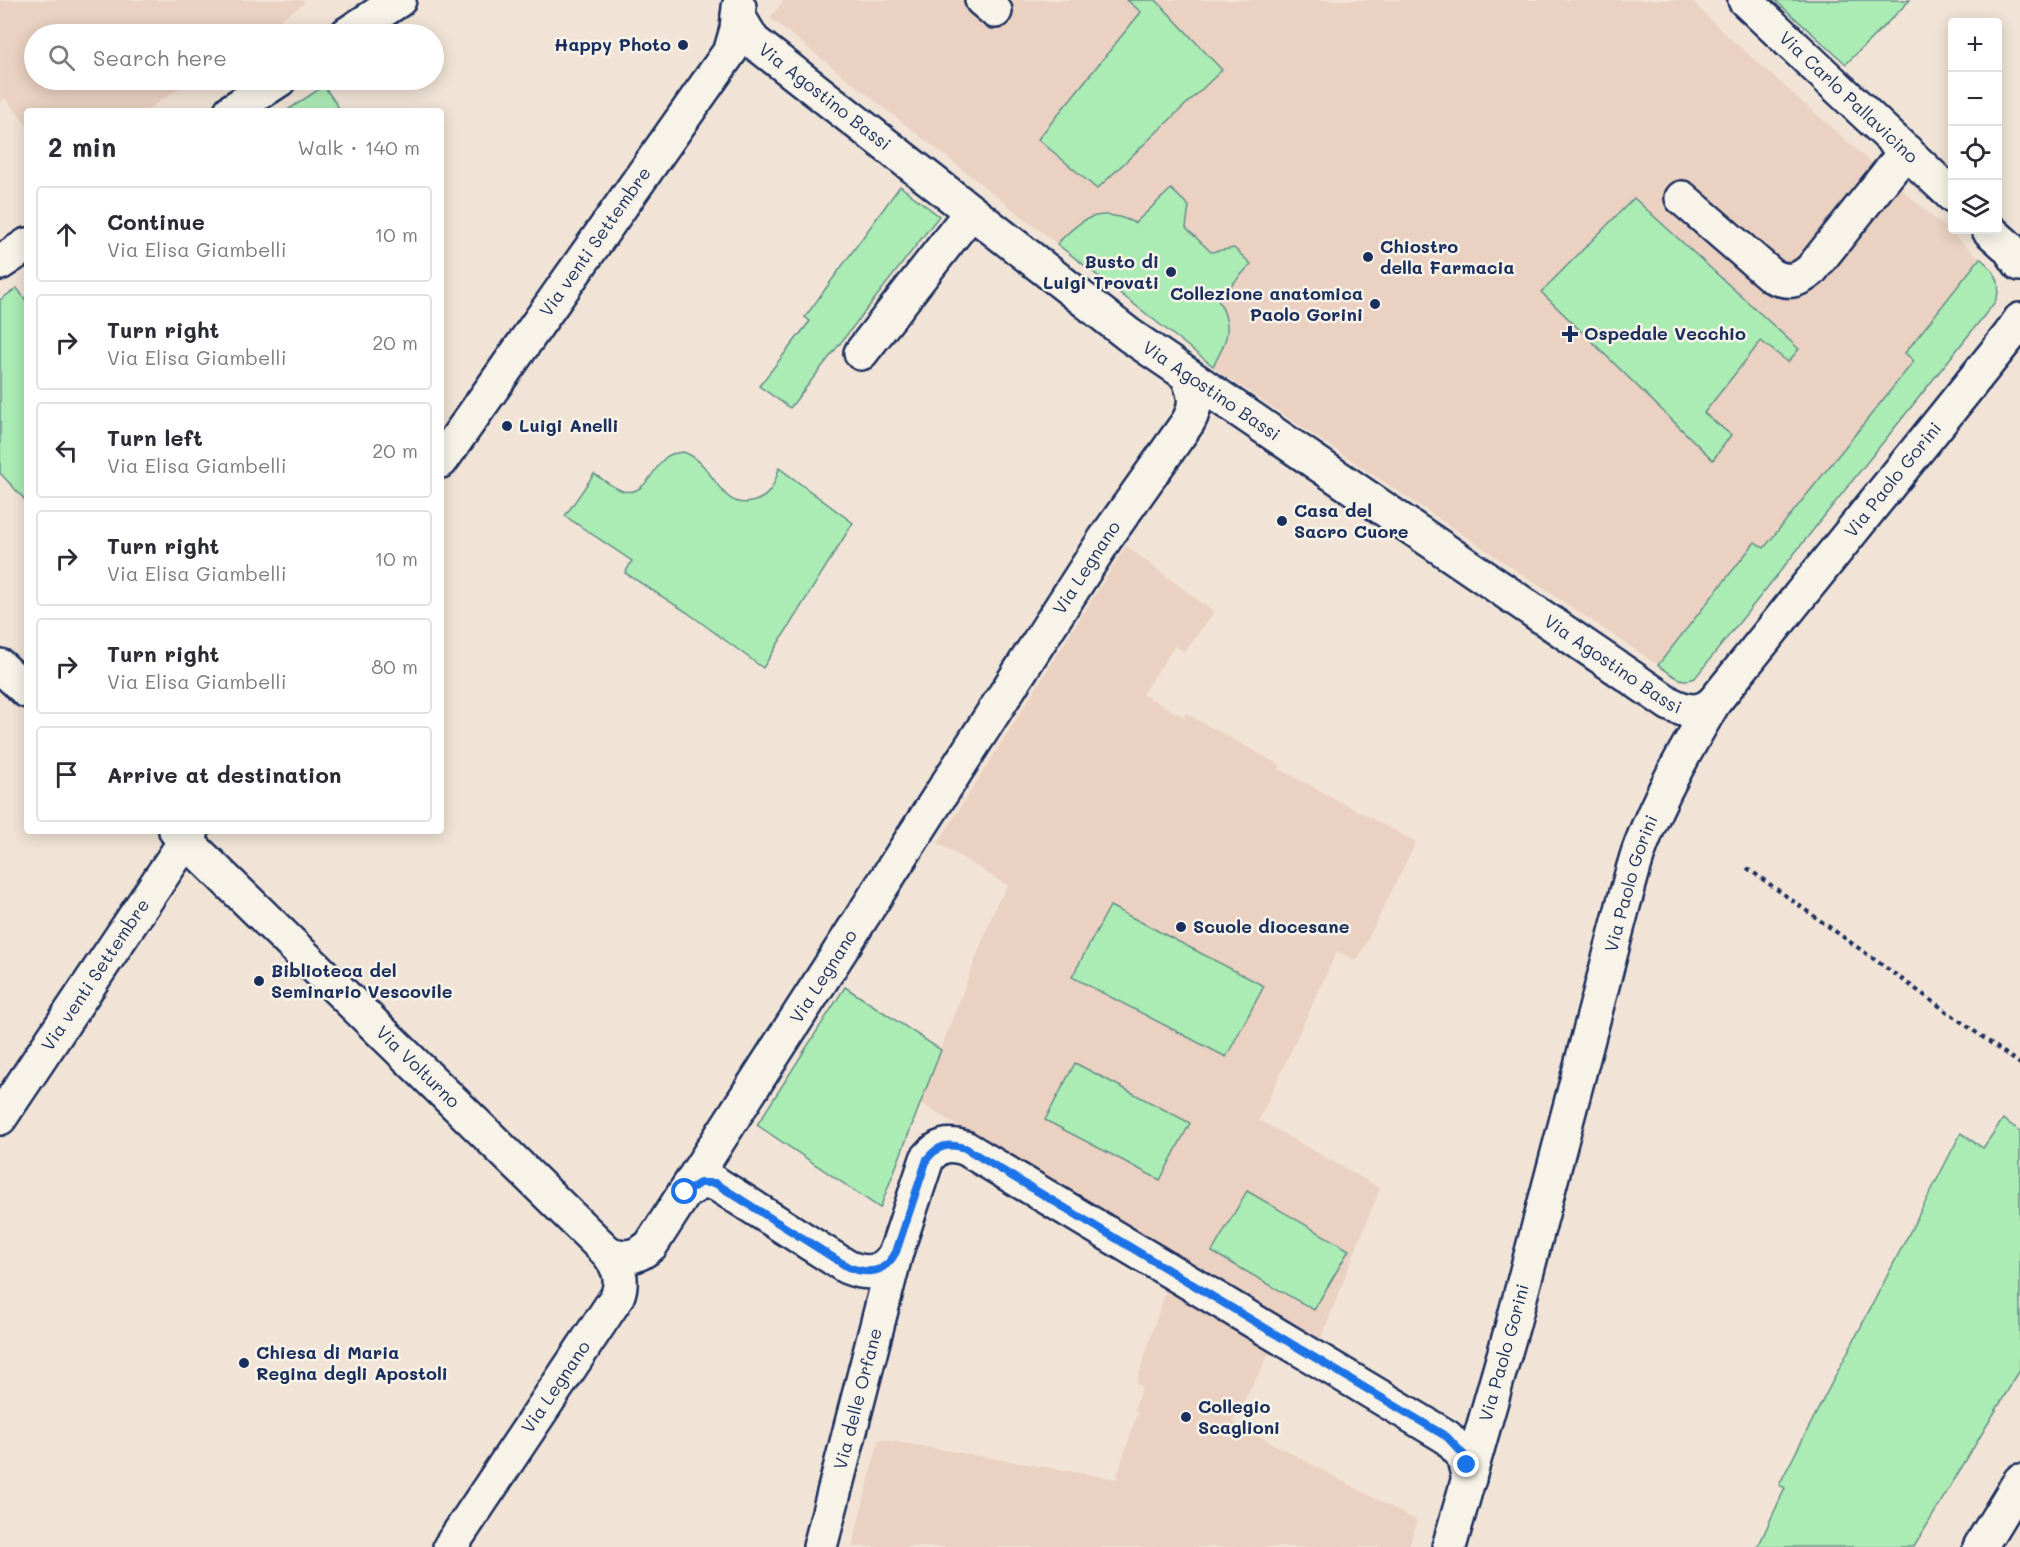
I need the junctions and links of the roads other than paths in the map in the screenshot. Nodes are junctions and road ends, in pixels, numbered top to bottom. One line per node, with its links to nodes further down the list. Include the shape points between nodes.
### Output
1 (399, 0): 4 (street)
2 (1745, 0): 7 (street, Via Carlo Pallavicino)
3 (739, 8): 10 (street, Via Agostino Bassi, via 753,41); 18 (street, Via venti Settembre, via 731,50)
4 (362, 24)
5 (264, 90): 6 (street)
6 (236, 108)
7 (1906, 151): 8 (street, Via Carlo Pallavicino); 9 (street, via 1811,270 1793,281 1772,276)
8 (1948, 190)
9 (1682, 198)
10 (971, 212): 16 (street); 17 (street, Via Agostino Bassi, via 1129,335)
11 (1993, 234): 14 (street)
12 (24, 247): 13 (street)
13 (0, 263)
14 (2020, 264)
15 (2020, 320): 21 (street, Via Paolo Gorini)
16 (861, 353)
17 (1187, 375): 21 (street, Via Agostino Bassi, via 1670,704 1690,712 1708,708); 24 (street, Via Legnano, via 1196,400 1188,422 1105,539)
18 (444, 457)
19 (0, 666): 20 (street)
20 (24, 689)
21 (1714, 702): 27 (street, Via Paolo Gorini, via 1682,757 1641,845)
22 (184, 834): 23 (street, Via venti Settembre); 26 (street, Via Volturno)
23 (0, 1118)
24 (685, 1192): 25 (street, via 700,1183 715,1183 860,1272 882,1269); 26 (street, Via Legnano, via 644,1251 623,1257)
25 (896, 1252): 27 (street, Via delle Orfane, via 927,1159 944,1145 965,1148 1447,1437 1464,1455); 30 (street, Via delle Orfane)
26 (608, 1253): 29 (street, Via Legnano, via 620,1274 617,1297)
27 (1468, 1479): 31 (street, Via Paolo Gorini)
28 (2020, 1481): 32 (street)
29 (450, 1547)
30 (820, 1547)
31 (1449, 1547)
32 (1980, 1547)

